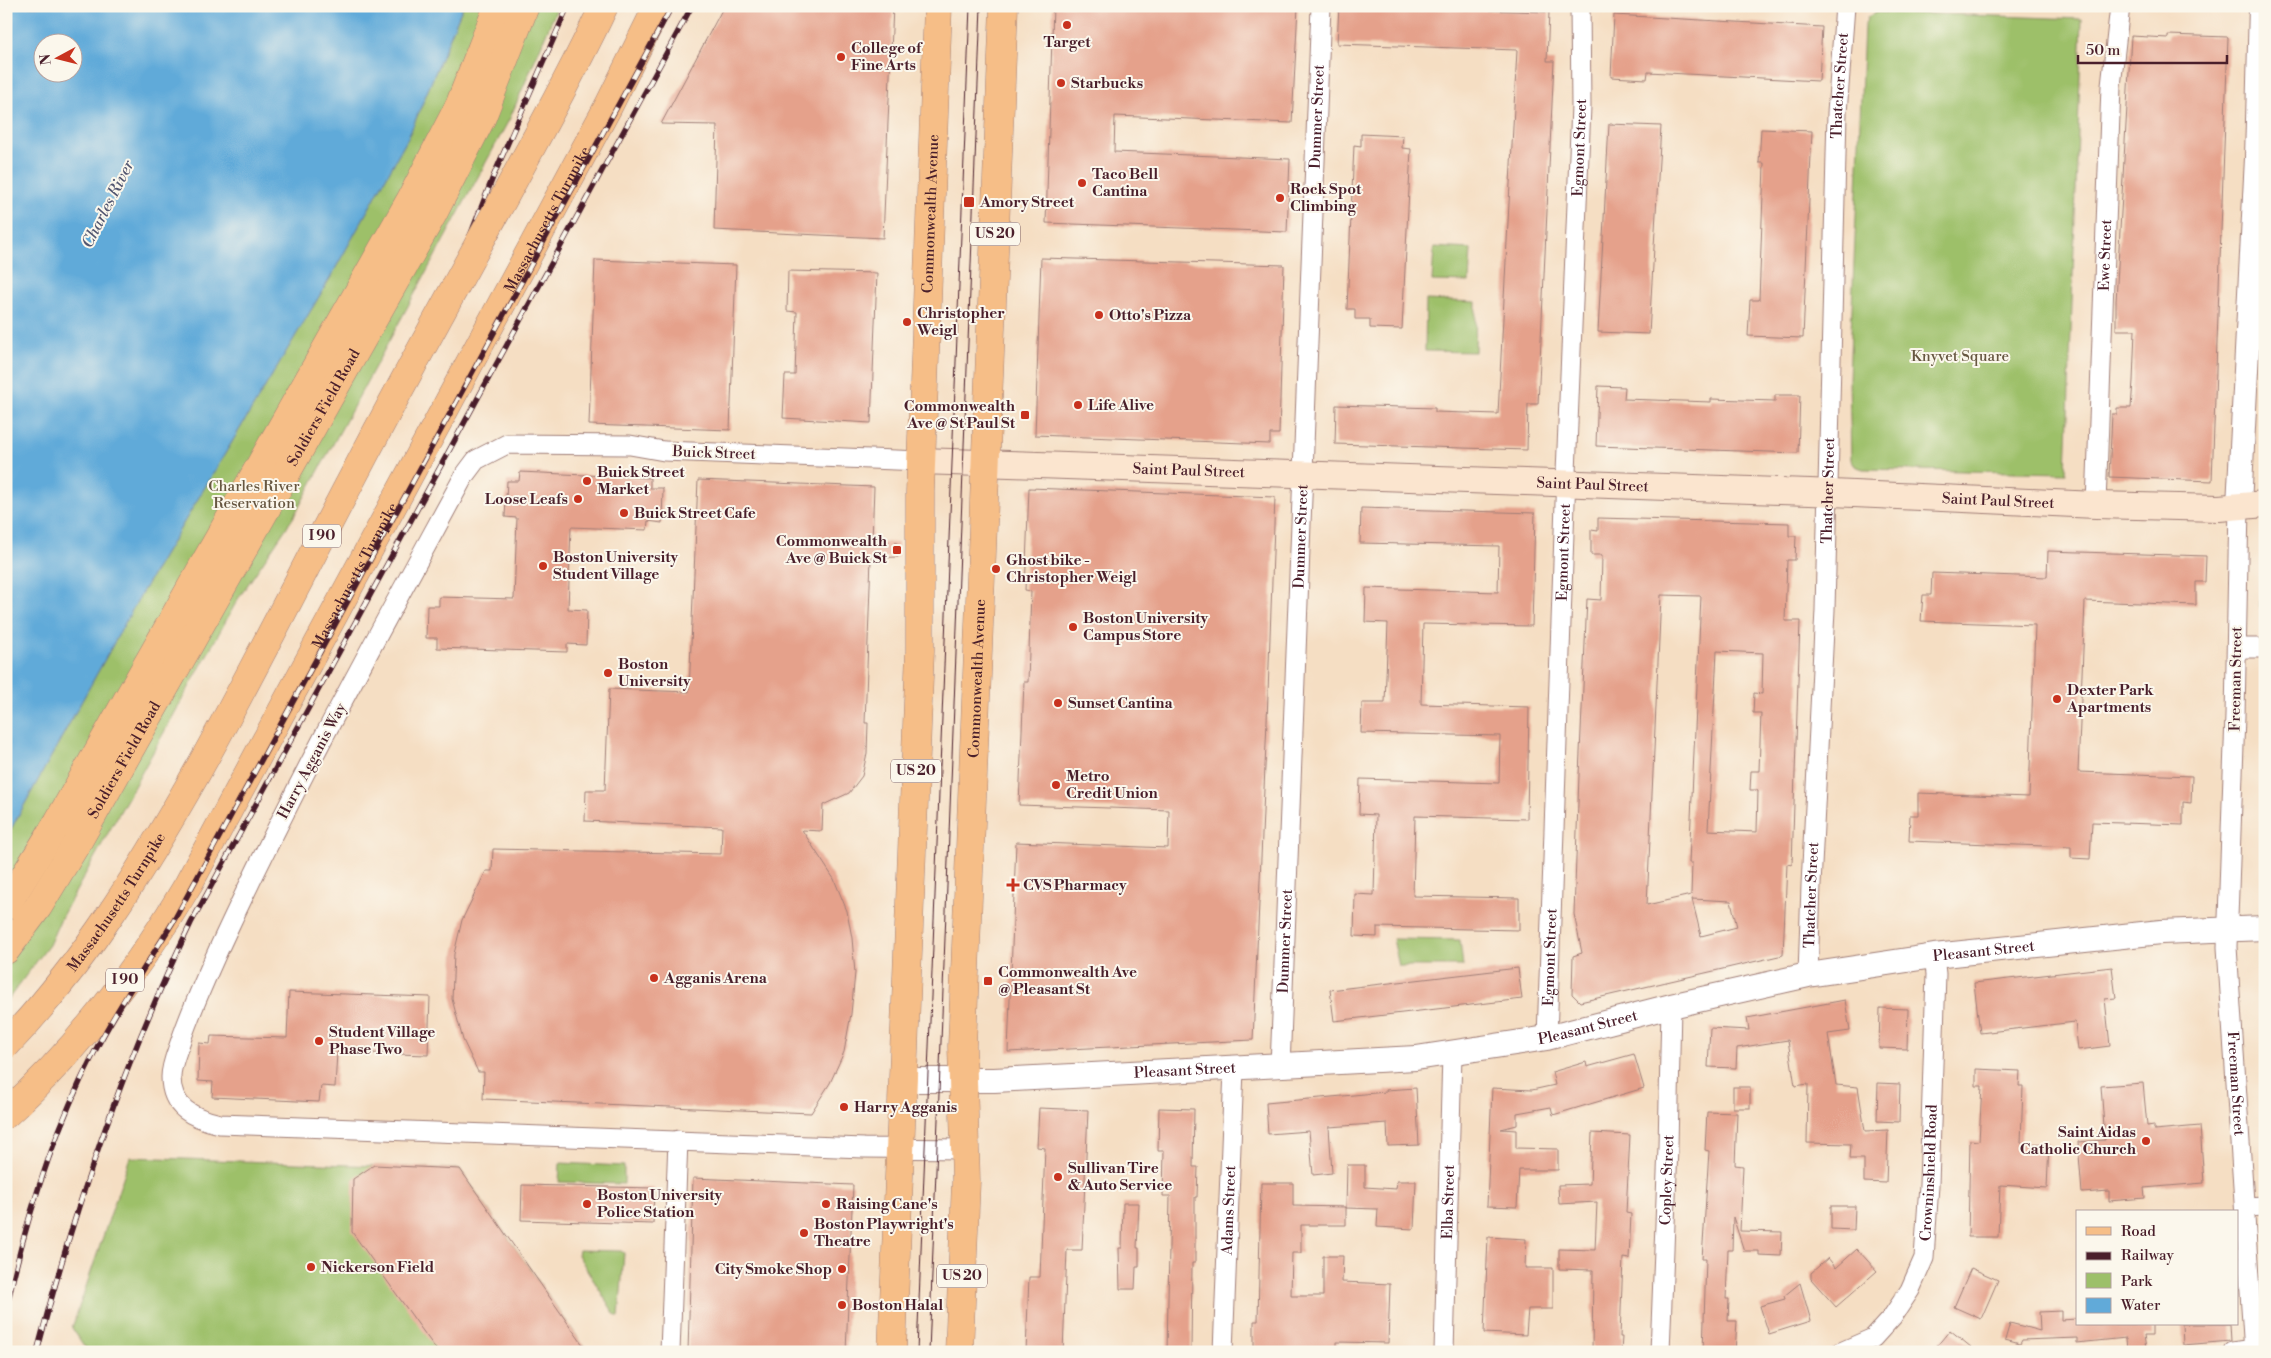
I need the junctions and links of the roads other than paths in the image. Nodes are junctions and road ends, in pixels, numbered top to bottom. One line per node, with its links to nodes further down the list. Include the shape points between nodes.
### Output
1 (498, 6): 23 (main road, Soldiers Field Road, via 459,106 411,199 54,830)
2 (525, 6): 26 (main road, Soldiers Field Road, via 482,117 434,212 82,835 38,907)
3 (604, 6): 31 (main road, Massachusetts Turnpike / I 90, bridge, via 560,95 164,830 91,945)
4 (658, 6): 37 (main road, Massachusetts Turnpike / I 90, via 609,105 184,891 107,1006 60,1060)
5 (938, 6): 14 (main road, Commonwealth Avenue / US 20)
6 (1004, 6): 15 (main road, Commonwealth Avenue / US 20)
7 (1321, 6): 16 (street, Dummer Street)
8 (1580, 6): 17 (street, Egmont Street, via 1581,106)
9 (1844, 6): 18 (street, Thatcher Street, via 1837,113)
10 (2120, 6): 19 (street, Ewe Street, via 2111,86)
11 (2262, 6): 12 (street, Freeman Street)
12 (2258, 266): 20 (street, Freeman Street)
13 (507, 444): 14 (street, Buick Street, via 630,445 664,451); 38 (street, Harry Agganis Way, via 476,460 464,476 314,754 259,862 196,999 174,1059 170,1076 173,1093 179,1106 206,1121 220,1124)
14 (921, 461): 15 (main road, Saint Paul Street); 35 (main road, Commonwealth Avenue / US 20, via 920,651)
15 (984, 462): 16 (main road, Saint Paul Street); 36 (main road, Commonwealth Avenue / US 20)
16 (1304, 474): 17 (main road, Saint Paul Street); 33 (street, Dummer Street)
17 (1566, 484): 18 (main road, Saint Paul Street); 30 (street, Egmont Street)
18 (1827, 492): 19 (main road, Saint Paul Street); 28 (street, Thatcher Street, via 1825,610)
19 (2096, 505): 20 (main road, Saint Paul Street, via 2219,508)
20 (2252, 505): 21 (street, Freeman Street)
21 (2237, 648): 22 (street); 25 (street, Freeman Street)
22 (2265, 648)
23 (6, 906)
24 (2265, 928): 25 (street, Pleasant Street)
25 (2228, 930): 27 (street, Pleasant Street, via 2161,932); 42 (street, Freeman Street)
26 (6, 950)
27 (1934, 956): 28 (street, Pleasant Street); 50 (street, Crowninshield Road, via 1936,974 1924,1258 1910,1290 1892,1317 1873,1338)
28 (1808, 975): 29 (street, Pleasant Street)
29 (1671, 1006): 30 (street, Pleasant Street); 49 (street, Copley Street)
30 (1547, 1038): 32 (street, Pleasant Street)
31 (6, 1045)
32 (1452, 1054): 33 (street, Pleasant Street); 48 (street, Elba Street)
33 (1280, 1066): 34 (street, Pleasant Street)
34 (1234, 1068): 36 (street, Pleasant Street); 47 (street, Adams Street)
35 (903, 1080): 36 (street, Pleasant Street); 39 (main road, Commonwealth Avenue / US 20)
36 (963, 1081): 40 (main road, Commonwealth Avenue / US 20)
37 (6, 1114)
38 (678, 1140): 39 (street); 44 (street)
39 (901, 1147): 40 (street); 45 (main road, Commonwealth Avenue / US 20)
40 (966, 1149): 46 (main road, Commonwealth Avenue / US 20)
41 (2265, 1206): 42 (street)
42 (2245, 1207): 43 (street, Freeman Street)
43 (2254, 1351): 51 (street)
44 (670, 1352)
45 (892, 1352)
46 (959, 1352)
47 (1223, 1352)
48 (1444, 1352)
49 (1660, 1352)
50 (1841, 1352)
51 (2233, 1352)

